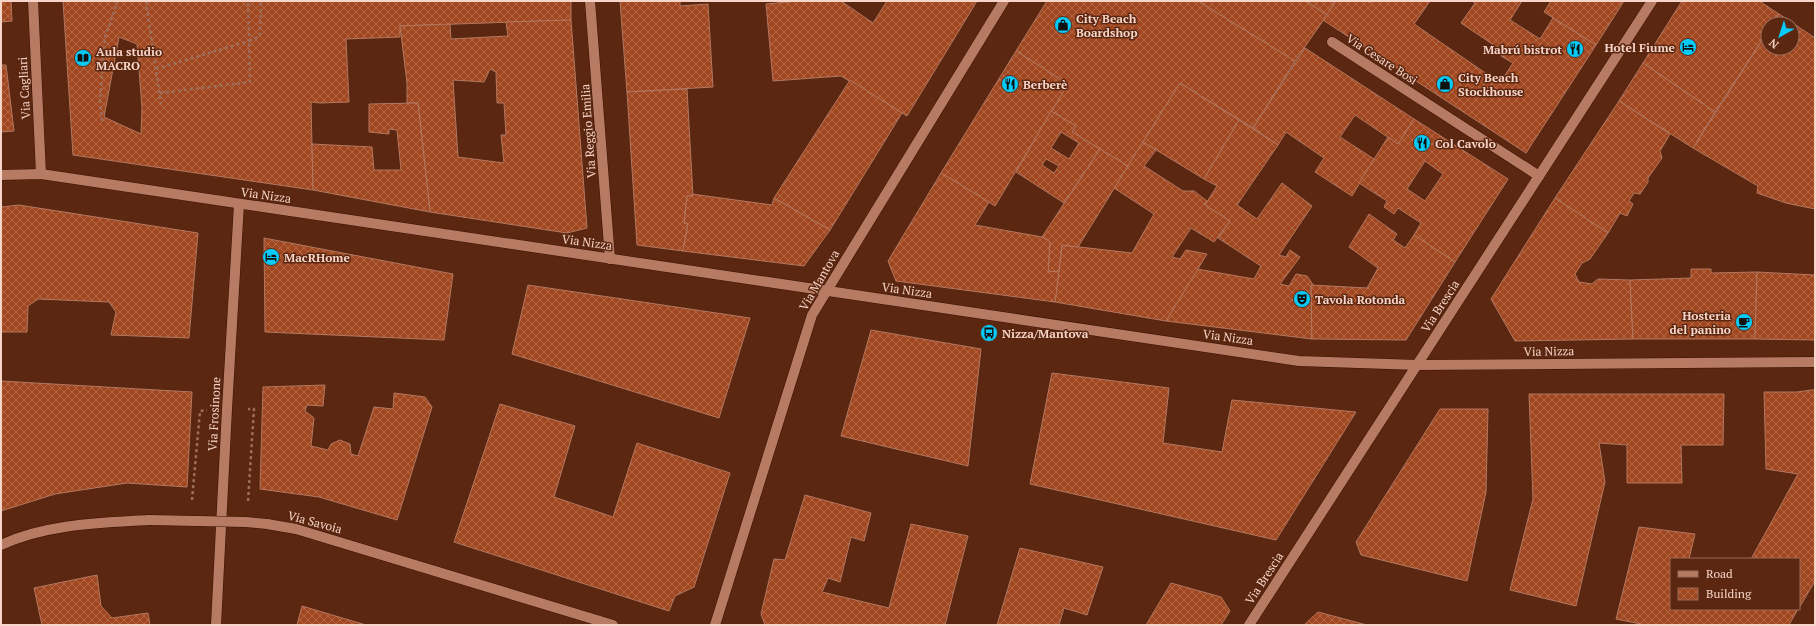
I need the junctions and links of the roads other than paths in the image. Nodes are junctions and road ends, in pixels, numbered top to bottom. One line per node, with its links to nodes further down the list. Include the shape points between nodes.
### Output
1 (33, 1): 6 (street, Via Cagliari)
2 (590, 1): 10 (street, Via Reggio Emilia)
3 (1004, 1): 11 (street, Via Mantova)
4 (1652, 1): 8 (street, Via Brescia)
5 (1332, 42): 8 (street, Via Cesare Bosi)
6 (41, 174): 7 (street, Via Nizza); 9 (street, Via Nizza)
7 (1, 175)
8 (1540, 176): 13 (street, Via Brescia)
9 (239, 204): 10 (street, Via Nizza); 15 (street, Via Frosinone)
10 (610, 259): 11 (street, Via Nizza)
11 (826, 292): 13 (street, Via Nizza, via 1299,361); 17 (street, Via Mantova, via 812,315)
12 (1815, 362): 13 (street, Via Nizza)
13 (1418, 365): 18 (street, Via Brescia)
14 (1, 545): 16 (street, Via Savoia, bridge, via 63,528 149,520 267,524 296,529)
15 (216, 625)
16 (613, 625)
17 (715, 625)
18 (1249, 625)

